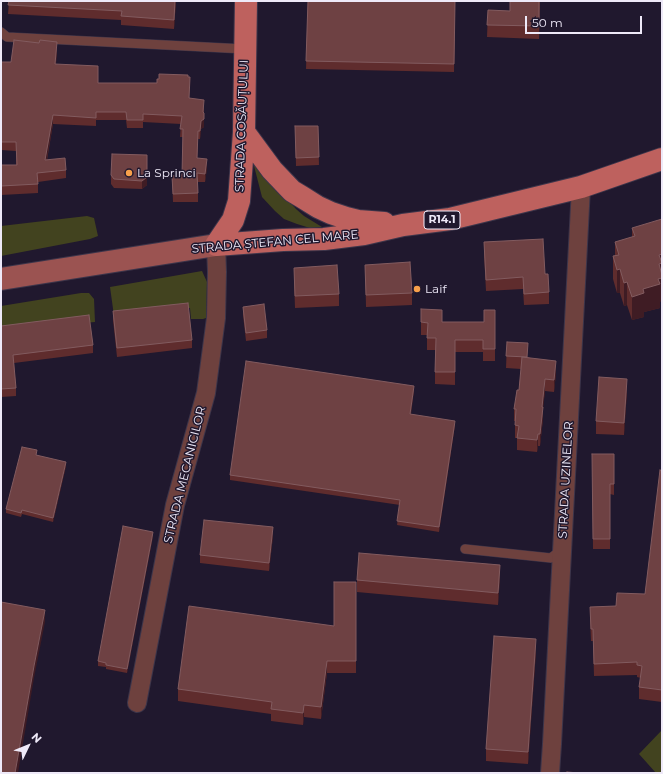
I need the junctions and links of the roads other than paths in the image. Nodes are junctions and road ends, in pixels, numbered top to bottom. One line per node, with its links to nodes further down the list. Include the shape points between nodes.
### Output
1 (246, 1): 3 (main road, STRADA COSĂUȚULUI)
2 (1, 32): 3 (lane, via 7,37)
3 (245, 49): 4 (main road, STRADA COSĂUȚULUI)
4 (244, 132): 7 (main road, R14.1, via 261,157 284,183 318,207 358,221); 8 (main road, STRADA COSĂUȚULUI, via 239,201 234,220)
5 (662, 159): 6 (main road, STRADA ȘTEFAN CEL MARE / R14.1)
6 (581, 187): 7 (main road, STRADA ȘTEFAN CEL MARE / R14.1, via 450,219); 11 (street, STRADA UZINELOR)
7 (403, 225): 8 (main road, STRADA ȘTEFAN CEL MARE / R14.1, via 364,234 324,239)
8 (216, 245): 9 (main road, STRADA ȘTEFAN CEL MARE); 12 (street, STRADA MECANICILOR, via 216,318 206,393 175,505)
9 (1, 279)
10 (466, 549): 11 (lane, via 551,558)
11 (562, 549): 13 (street, STRADA UZINELOR)
12 (137, 703)
13 (550, 773)

